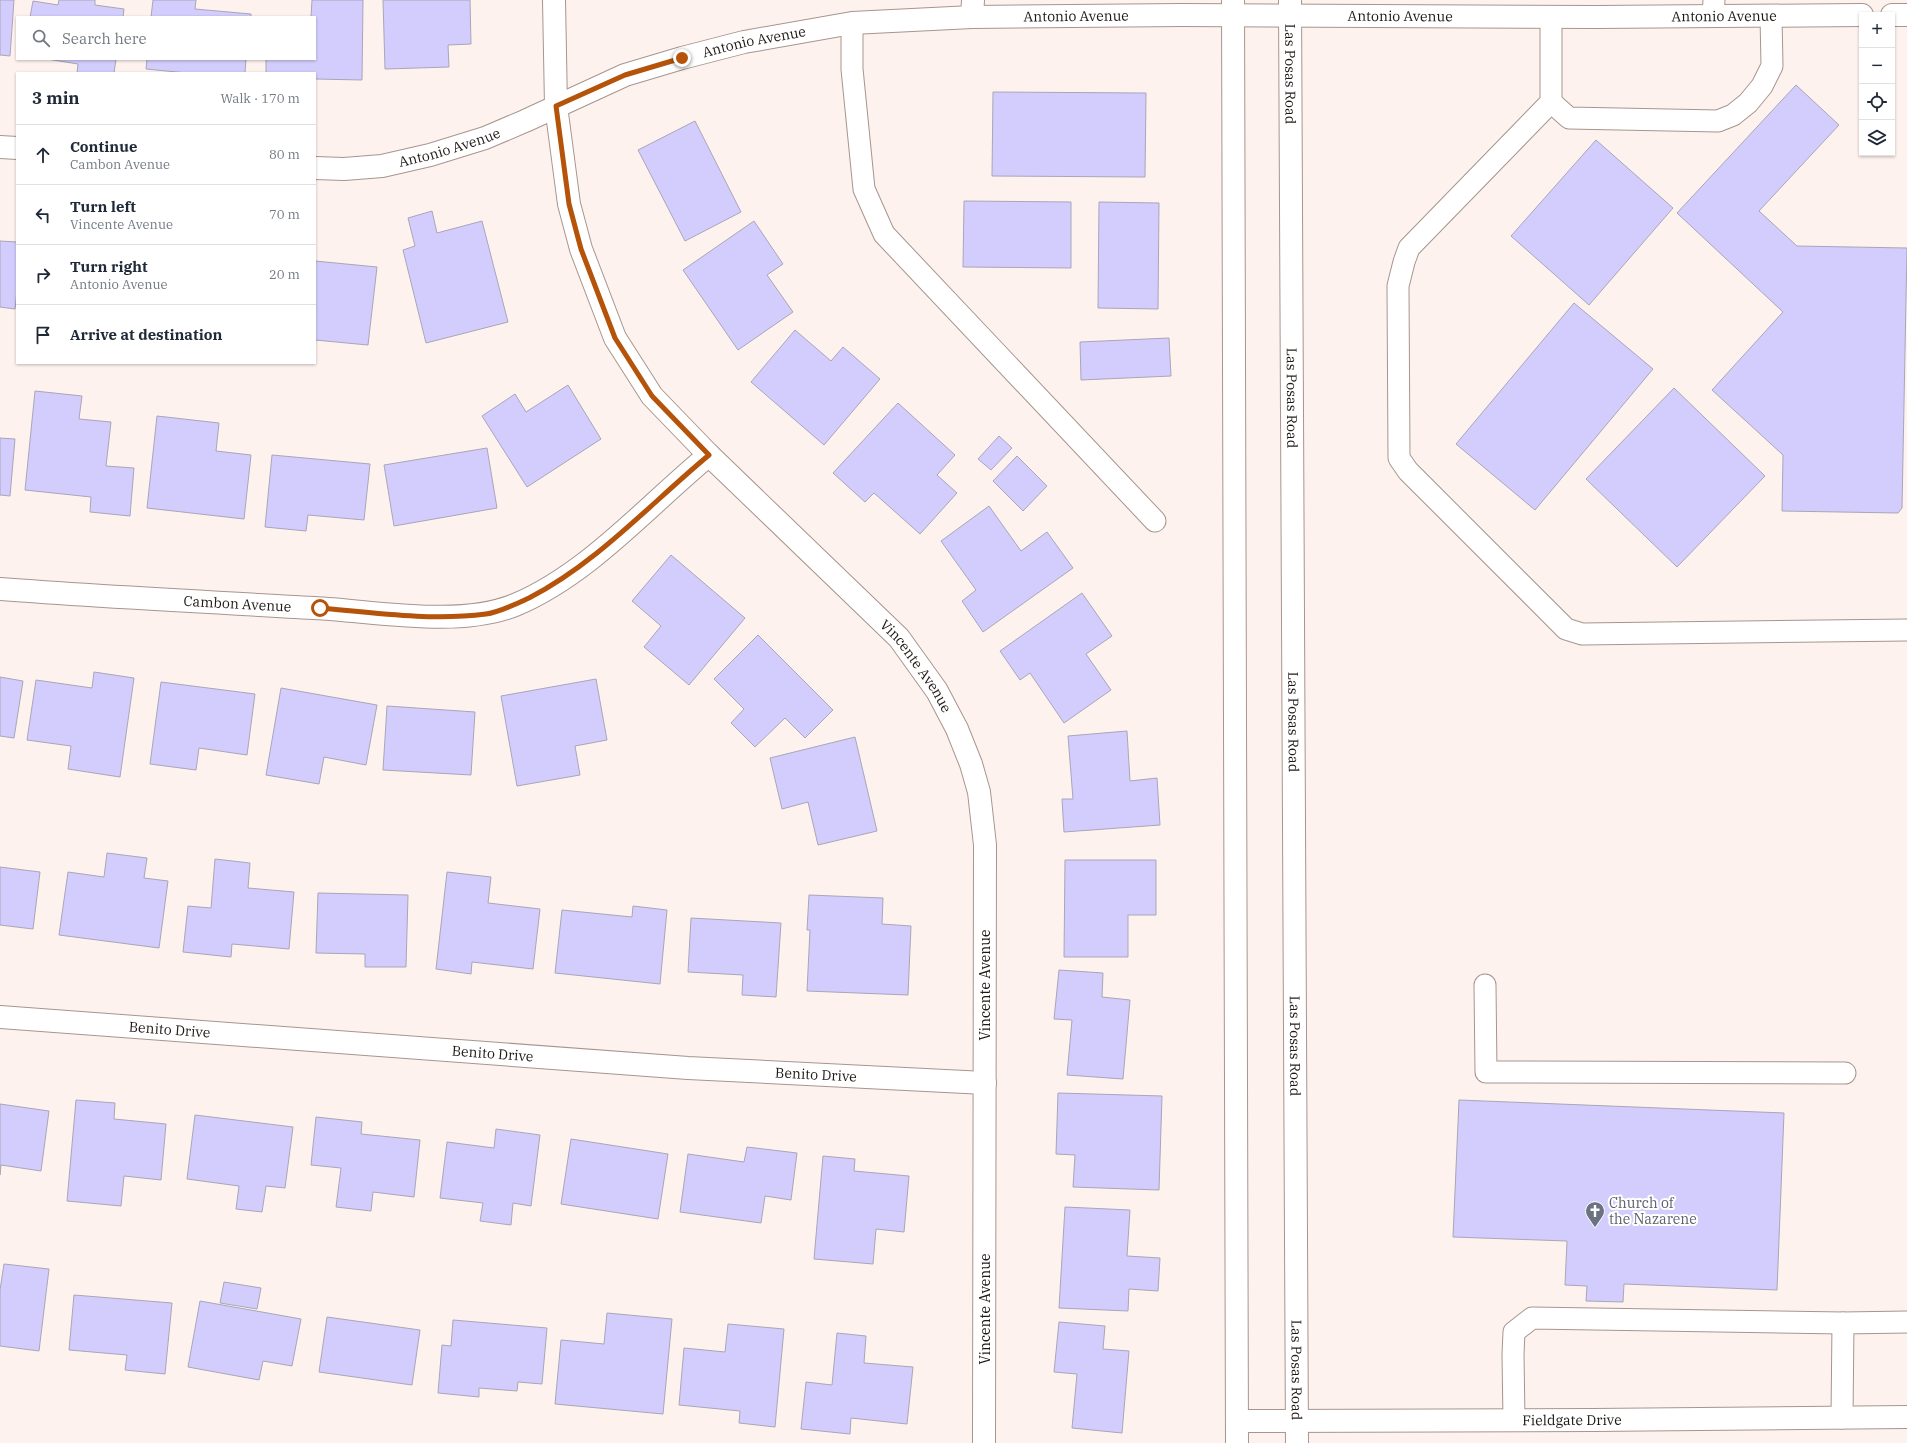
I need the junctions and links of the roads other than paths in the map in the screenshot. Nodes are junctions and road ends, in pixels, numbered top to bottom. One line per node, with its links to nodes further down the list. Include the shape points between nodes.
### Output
1 (554, 0): 13 (street, Vincente Avenue)
2 (1232, 7): 3 (street, Antonio Avenue); 5 (street, Antonio Avenue); 31 (street)
3 (1290, 7): 10 (street, Antonio Avenue); 29 (street, Las Posas Road)
4 (1714, 8): 9 (street, Antonio Avenue); 10 (street, Antonio Avenue)
5 (972, 9): 11 (street, Antonio Avenue)
6 (1859, 15): 9 (street, Antonio Avenue)
7 (1895, 15): 8 (street)
8 (1907, 15)
9 (1771, 16): 12 (lane, via 1772,66 1762,86 1748,103 1733,115 1718,121 1569,118)
10 (1551, 17): 12 (lane)
11 (852, 23): 13 (street, Antonio Avenue, via 744,42 682,58 625,75); 18 (lane, via 852,69 864,189 884,234)
12 (1551, 102): 20 (lane, via 1409,248 1398,286 1399,458 1408,471 1566,629 1582,634)
13 (556, 106): 16 (street, Antonio Avenue, via 484,138 430,155 382,166); 17 (street, Vincente Avenue, via 571,211 581,249 615,338 652,396)
14 (0, 147): 15 (street)
15 (16, 148)
16 (316, 168)
17 (709, 455): 19 (street, Cambon Avenue, via 576,570 547,589 487,614 424,617 320,608); 24 (street, Vincente Avenue, via 899,638 937,691 957,729 979,792 985,845)
18 (1155, 521)
19 (0, 589)
20 (1907, 630)
21 (1485, 985): 23 (lane, via 1486,1072)
22 (0, 1017): 24 (street, Benito Drive, via 688,1068)
23 (1845, 1073)
24 (985, 1083): 32 (street, Vincente Avenue)
25 (1907, 1322): 26 (lane)
26 (1843, 1323): 28 (lane); 30 (lane, via 1532,1318 1514,1332)
27 (1907, 1417): 28 (street, Fieldgate Drive)
28 (1842, 1418): 30 (street, Fieldgate Drive)
29 (1297, 1420): 30 (street, Fieldgate Drive); 31 (street, Fieldgate Drive); 34 (street, Las Posas Road)
30 (1514, 1420)
31 (1237, 1421): 33 (street)
32 (984, 1443)
33 (1237, 1443)
34 (1297, 1443)

